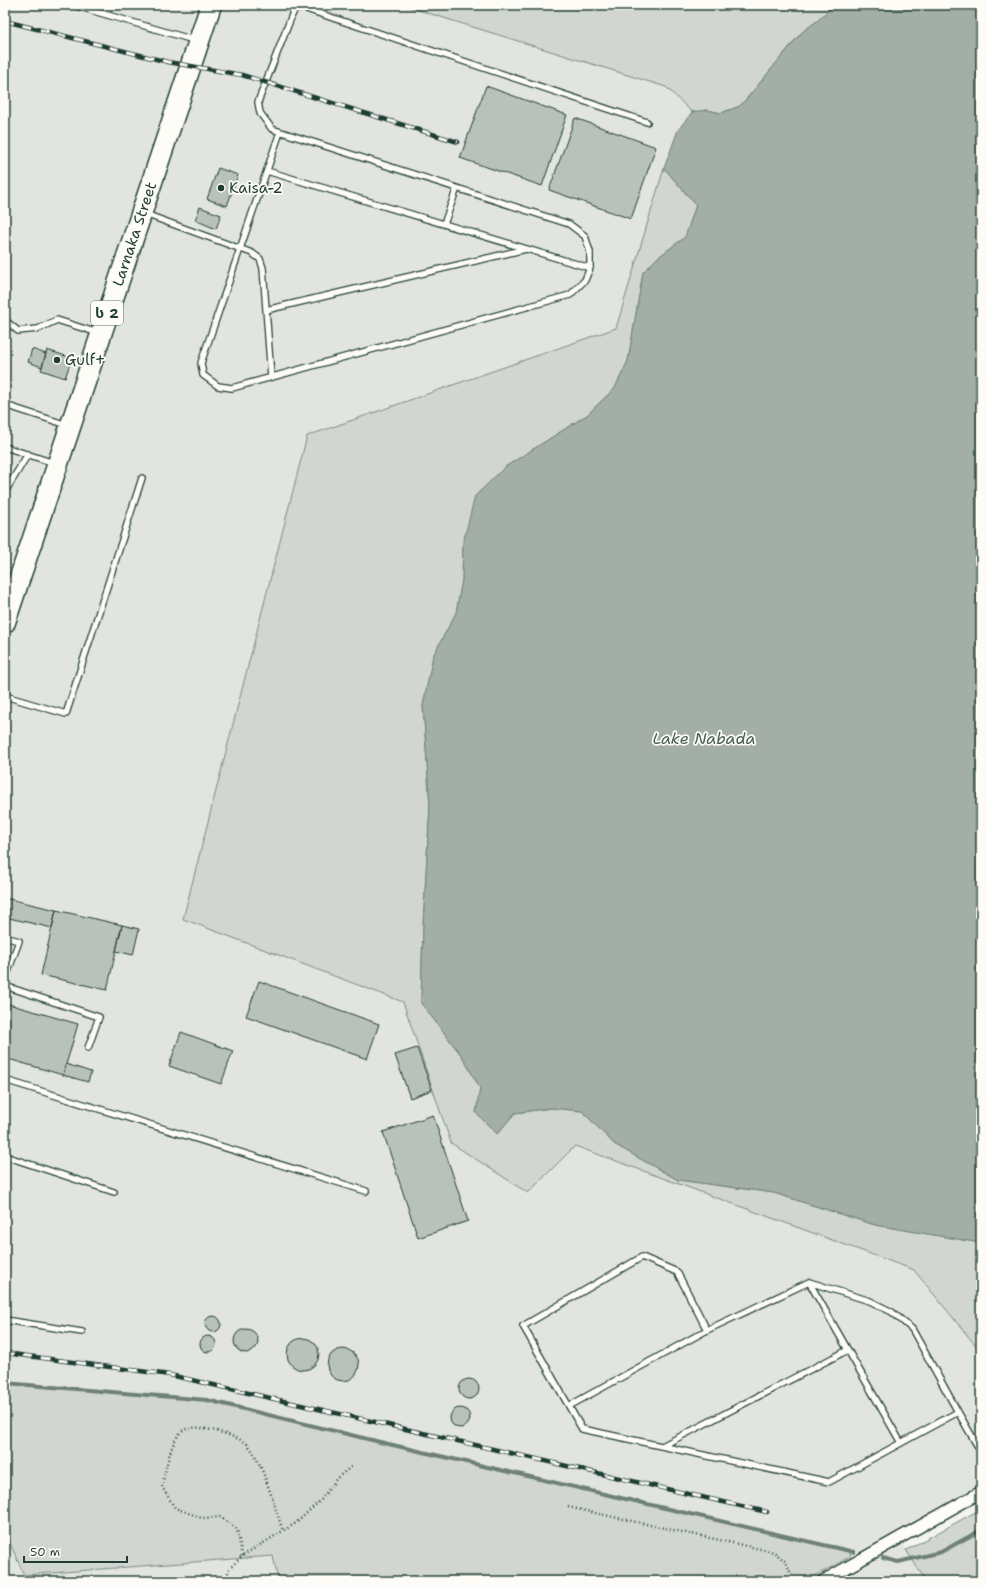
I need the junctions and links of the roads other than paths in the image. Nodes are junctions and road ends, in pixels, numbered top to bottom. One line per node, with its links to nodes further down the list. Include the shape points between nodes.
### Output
1 (73, 5): 3 (lane)
2 (211, 5): 3 (highway, Larnaka Street / ს 2)
3 (199, 42): 8 (highway, Larnaka Street / ს 2)
4 (647, 122): 5 (lane, via 303,8 295,9 292,14 258,102 260,113 272,129)
5 (280, 132): 6 (lane); 7 (lane)
6 (267, 171): 9 (lane); 10 (lane)
7 (457, 188): 9 (lane); 12 (lane, via 569,224 585,236 590,252)
8 (141, 213): 10 (lane); 15 (highway, Larnaka Street / ს 2)
9 (444, 224): 11 (lane)
10 (240, 248): 13 (lane, via 260,259); 16 (lane, via 201,363 203,375 218,386 232,388)
11 (526, 249): 12 (lane); 13 (lane)
12 (590, 268): 16 (lane, via 585,280 570,296)
13 (266, 310): 16 (lane)
14 (5, 320): 15 (lane, via 18,331 38,329 57,320)
15 (101, 334): 18 (highway, Larnaka Street / ს 2)
16 (271, 377)
17 (5, 405): 18 (lane)
18 (70, 426): 21 (highway, Larnaka Street / ს 2)
19 (5, 447): 20 (lane)
20 (28, 454): 21 (lane); 23 (lane)
21 (57, 464): 24 (highway, Larnaka Street / ს 2)
22 (142, 478): 25 (lane, via 66,714)
23 (5, 492)
24 (5, 622)
25 (5, 696)
26 (5, 937): 27 (lane, via 19,941)
27 (5, 980)
28 (5, 986): 29 (lane, via 99,1017)
29 (88, 1048)
30 (5, 1080): 32 (lane)
31 (5, 1156): 33 (lane)
32 (366, 1191)
33 (114, 1192)
34 (809, 1282): 36 (lane); 38 (lane); 40 (lane, via 870,1301 892,1312 912,1329)
35 (5, 1320): 37 (lane)
36 (707, 1330): 39 (lane); 39 (lane, via 677,1272 642,1257 523,1326)
37 (82, 1332)
38 (848, 1350): 41 (lane); 42 (lane)
39 (569, 1406): 42 (lane, via 582,1429)
40 (958, 1412): 41 (lane); 43 (lane)
41 (901, 1443): 42 (lane, via 829,1482)
42 (662, 1446)
43 (981, 1452)
44 (981, 1492): 45 (street)
45 (823, 1581)

